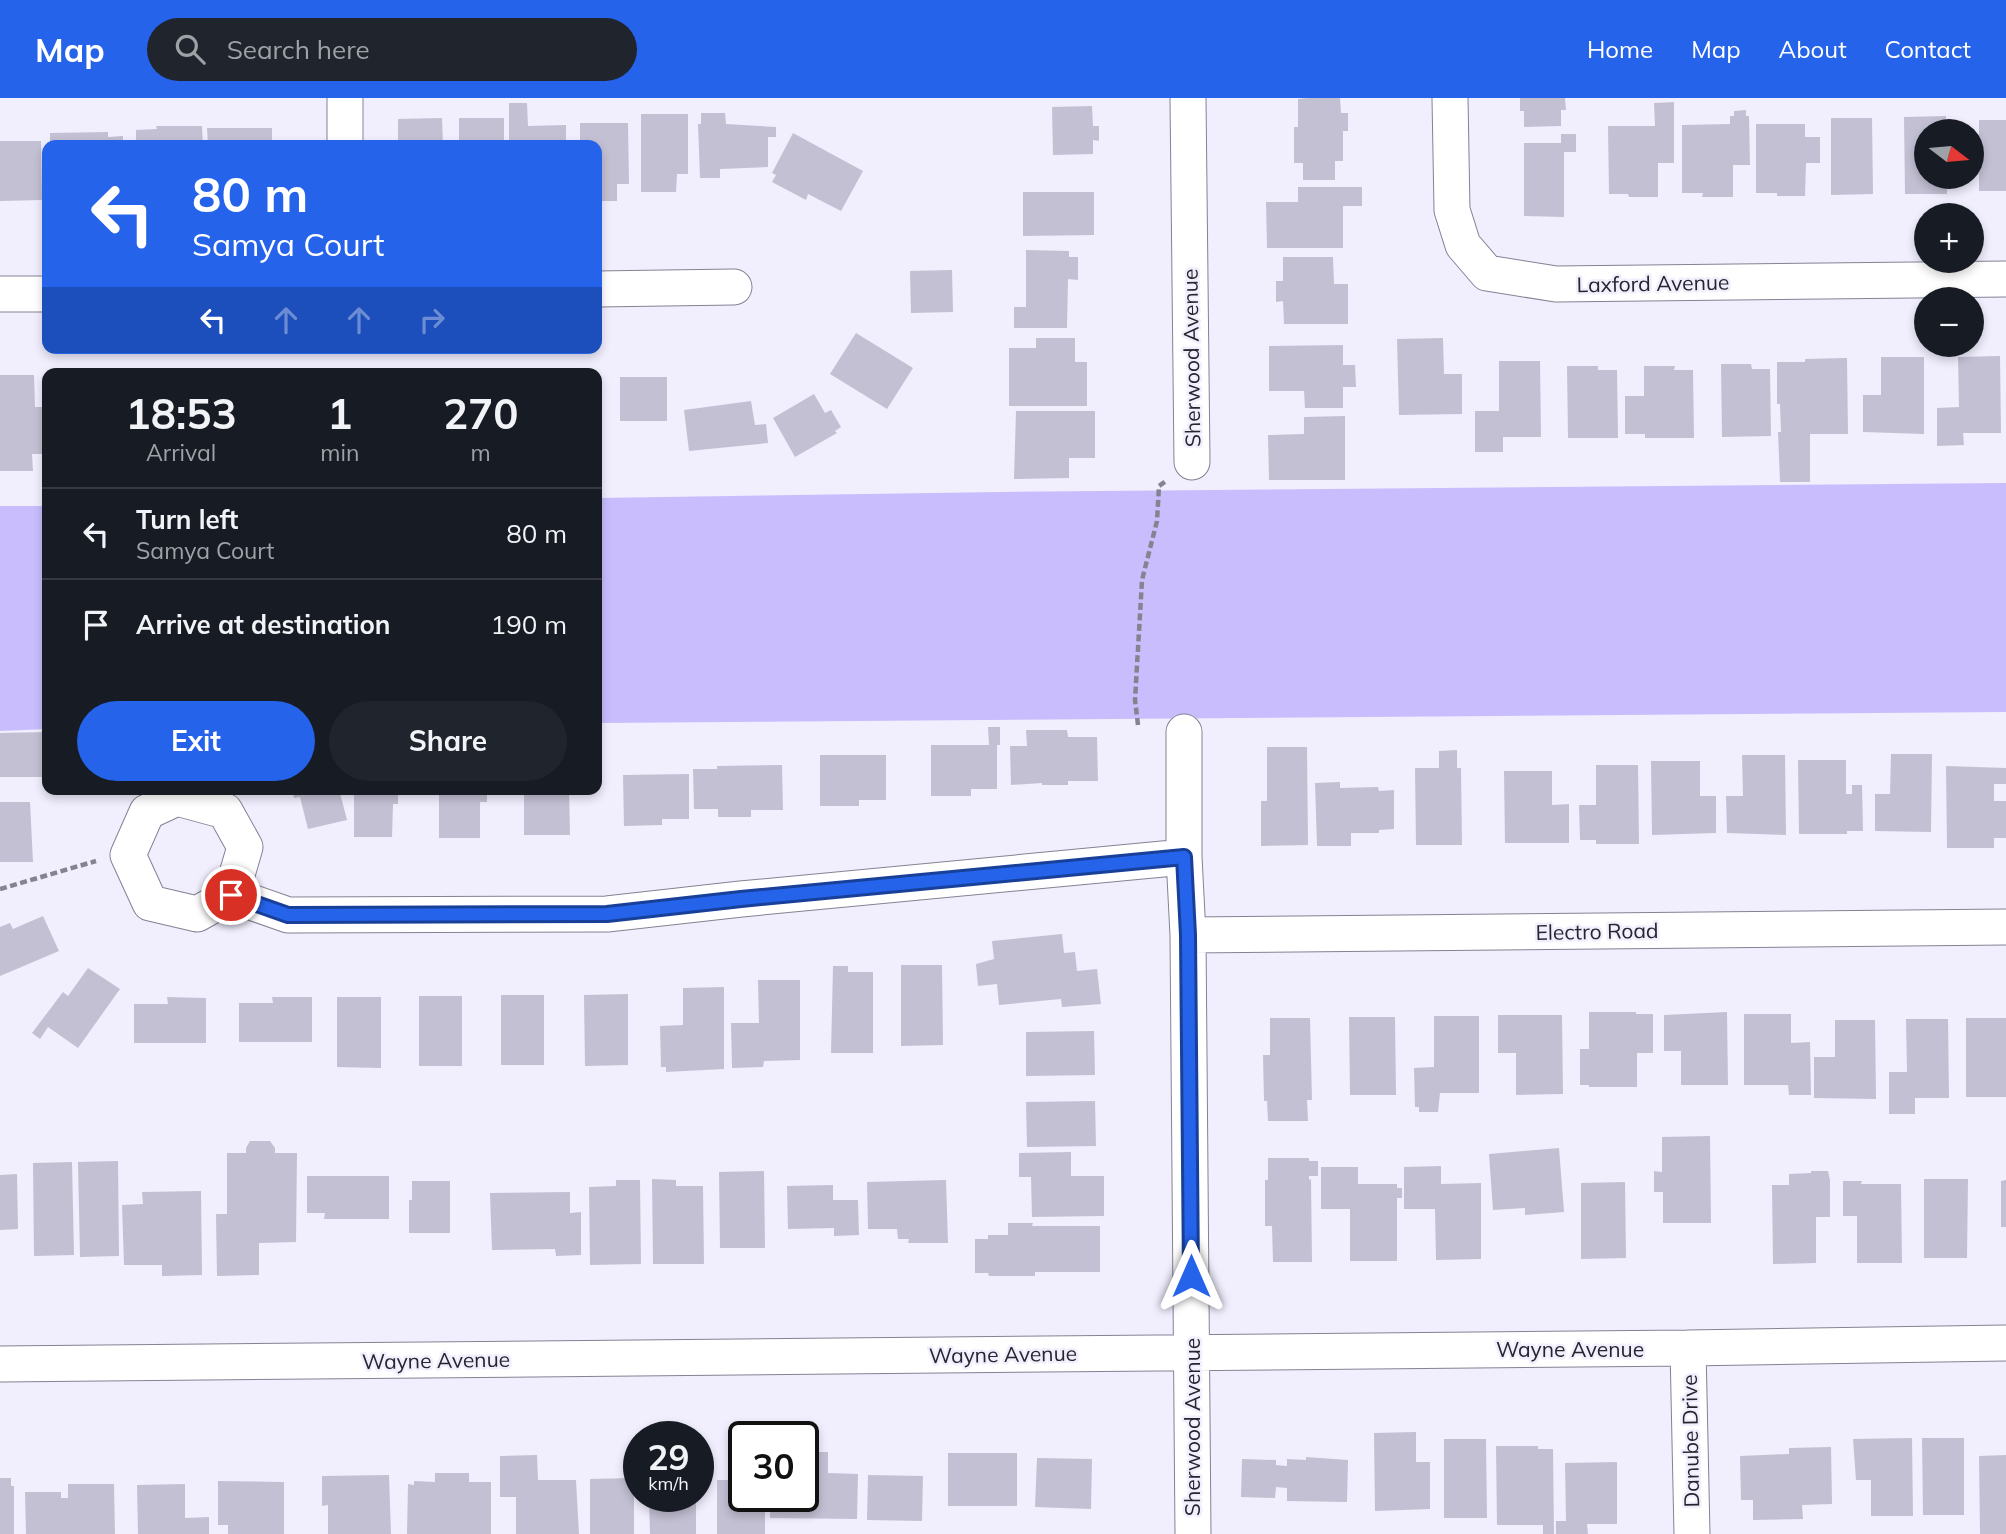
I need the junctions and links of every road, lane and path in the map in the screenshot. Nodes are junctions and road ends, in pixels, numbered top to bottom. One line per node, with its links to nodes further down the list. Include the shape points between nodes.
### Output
1 (345, 98): 4 (street)
2 (1188, 98): 10 (street, Sherwood Avenue)
3 (1450, 98): 5 (street, Laxford Avenue, via 1452,210 1463,245 1488,274 1556,284)
4 (345, 140)
5 (2006, 279)
6 (734, 288): 7 (street)
7 (602, 289)
8 (0, 294): 9 (street)
9 (42, 294)
10 (1192, 462): 11 (path, Sherwood Avenue, via 1159,486 1157,521 1142,580 1135,700)
11 (1138, 724)
12 (1184, 732): 14 (street, Sherwood Avenue)
13 (128, 855): 15 (path); 16 (street, via 150,903 197,914); 16 (street, via 148,812 177,798 225,811 245,847)
14 (1184, 857): 16 (street, via 607,914 288,915); 18 (street, Sherwood Avenue)
15 (0, 889)
16 (231, 895)
17 (2006, 927): 18 (street, Electro Road)
18 (1188, 935): 21 (street, Sherwood Avenue)
19 (2006, 1343): 20 (street, Wayne Avenue)
20 (1688, 1348): 21 (street, Wayne Avenue); 24 (street, Danube Drive)
21 (1192, 1352): 22 (street, Wayne Avenue); 23 (street, Sherwood Avenue)
22 (0, 1364)
23 (1193, 1534)
24 (1692, 1534)

